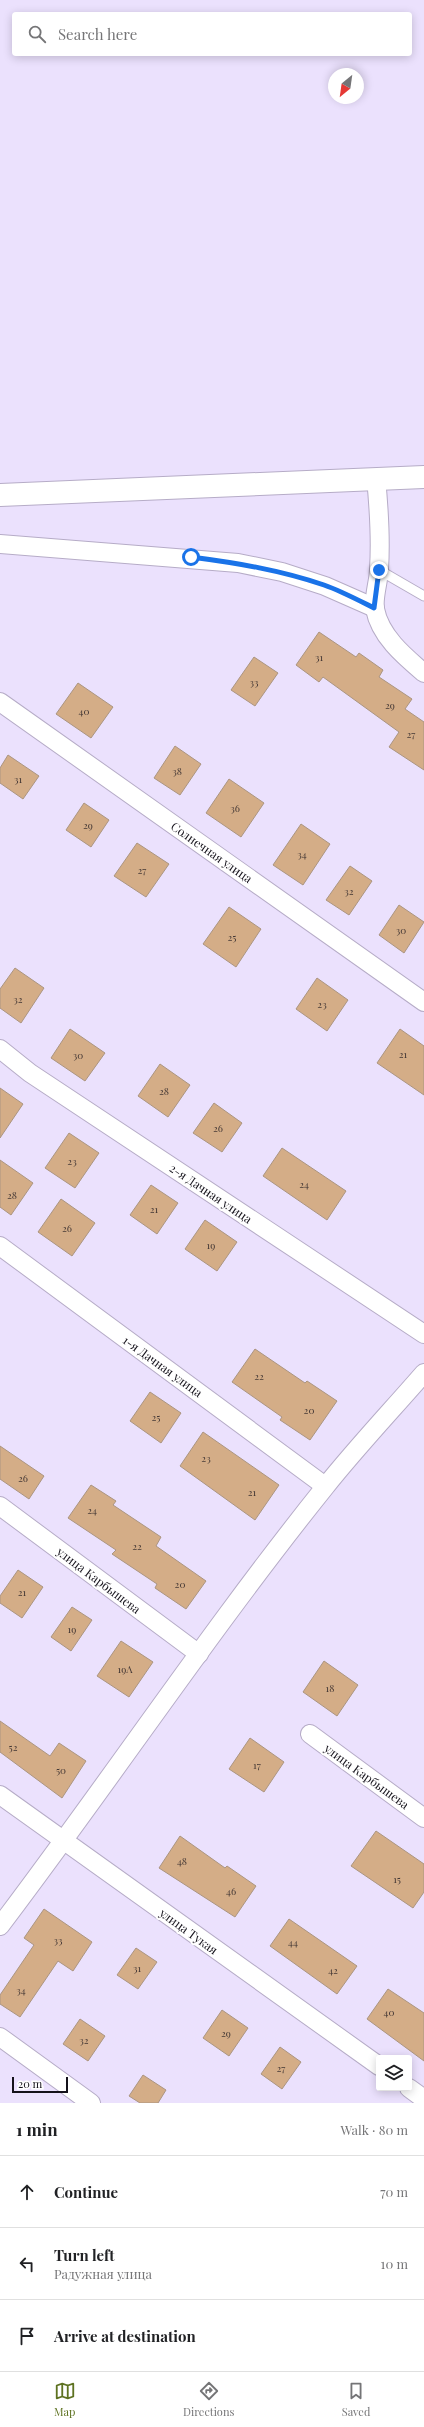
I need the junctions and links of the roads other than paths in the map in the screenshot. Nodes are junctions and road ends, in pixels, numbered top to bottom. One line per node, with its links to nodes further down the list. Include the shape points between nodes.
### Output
1 (424, 477): 2 (main road)
2 (376, 478): 3 (main road); 5 (street, via 381,531)
3 (0, 495)
4 (0, 544): 7 (street, via 238,563 282,572 325,586)
5 (379, 570): 6 (lane); 7 (street)
6 (424, 596)
7 (374, 608): 8 (street, via 392,643)
8 (424, 673)
9 (0, 702): 10 (street, Солнечная улица)
10 (424, 1002)
11 (0, 1049): 13 (street, 2-я Дачная улица, via 30,1073)
12 (0, 1246): 15 (street, 1-я Дачная улица)
13 (424, 1334)
14 (424, 1373): 15 (street)
15 (325, 1486): 17 (street)
16 (0, 1506): 17 (street, улица Карбышева)
17 (199, 1654): 21 (street)
18 (310, 1734): 20 (street, улица Карбышева)
19 (0, 1795): 21 (street, улица Тукая)
20 (424, 1818)
21 (64, 1842): 22 (street); 24 (street, улица Тукая)
22 (0, 1926)
23 (0, 2037): 27 (street)
24 (376, 2064)
25 (412, 2090): 26 (street)
26 (424, 2099)
27 (91, 2103)

